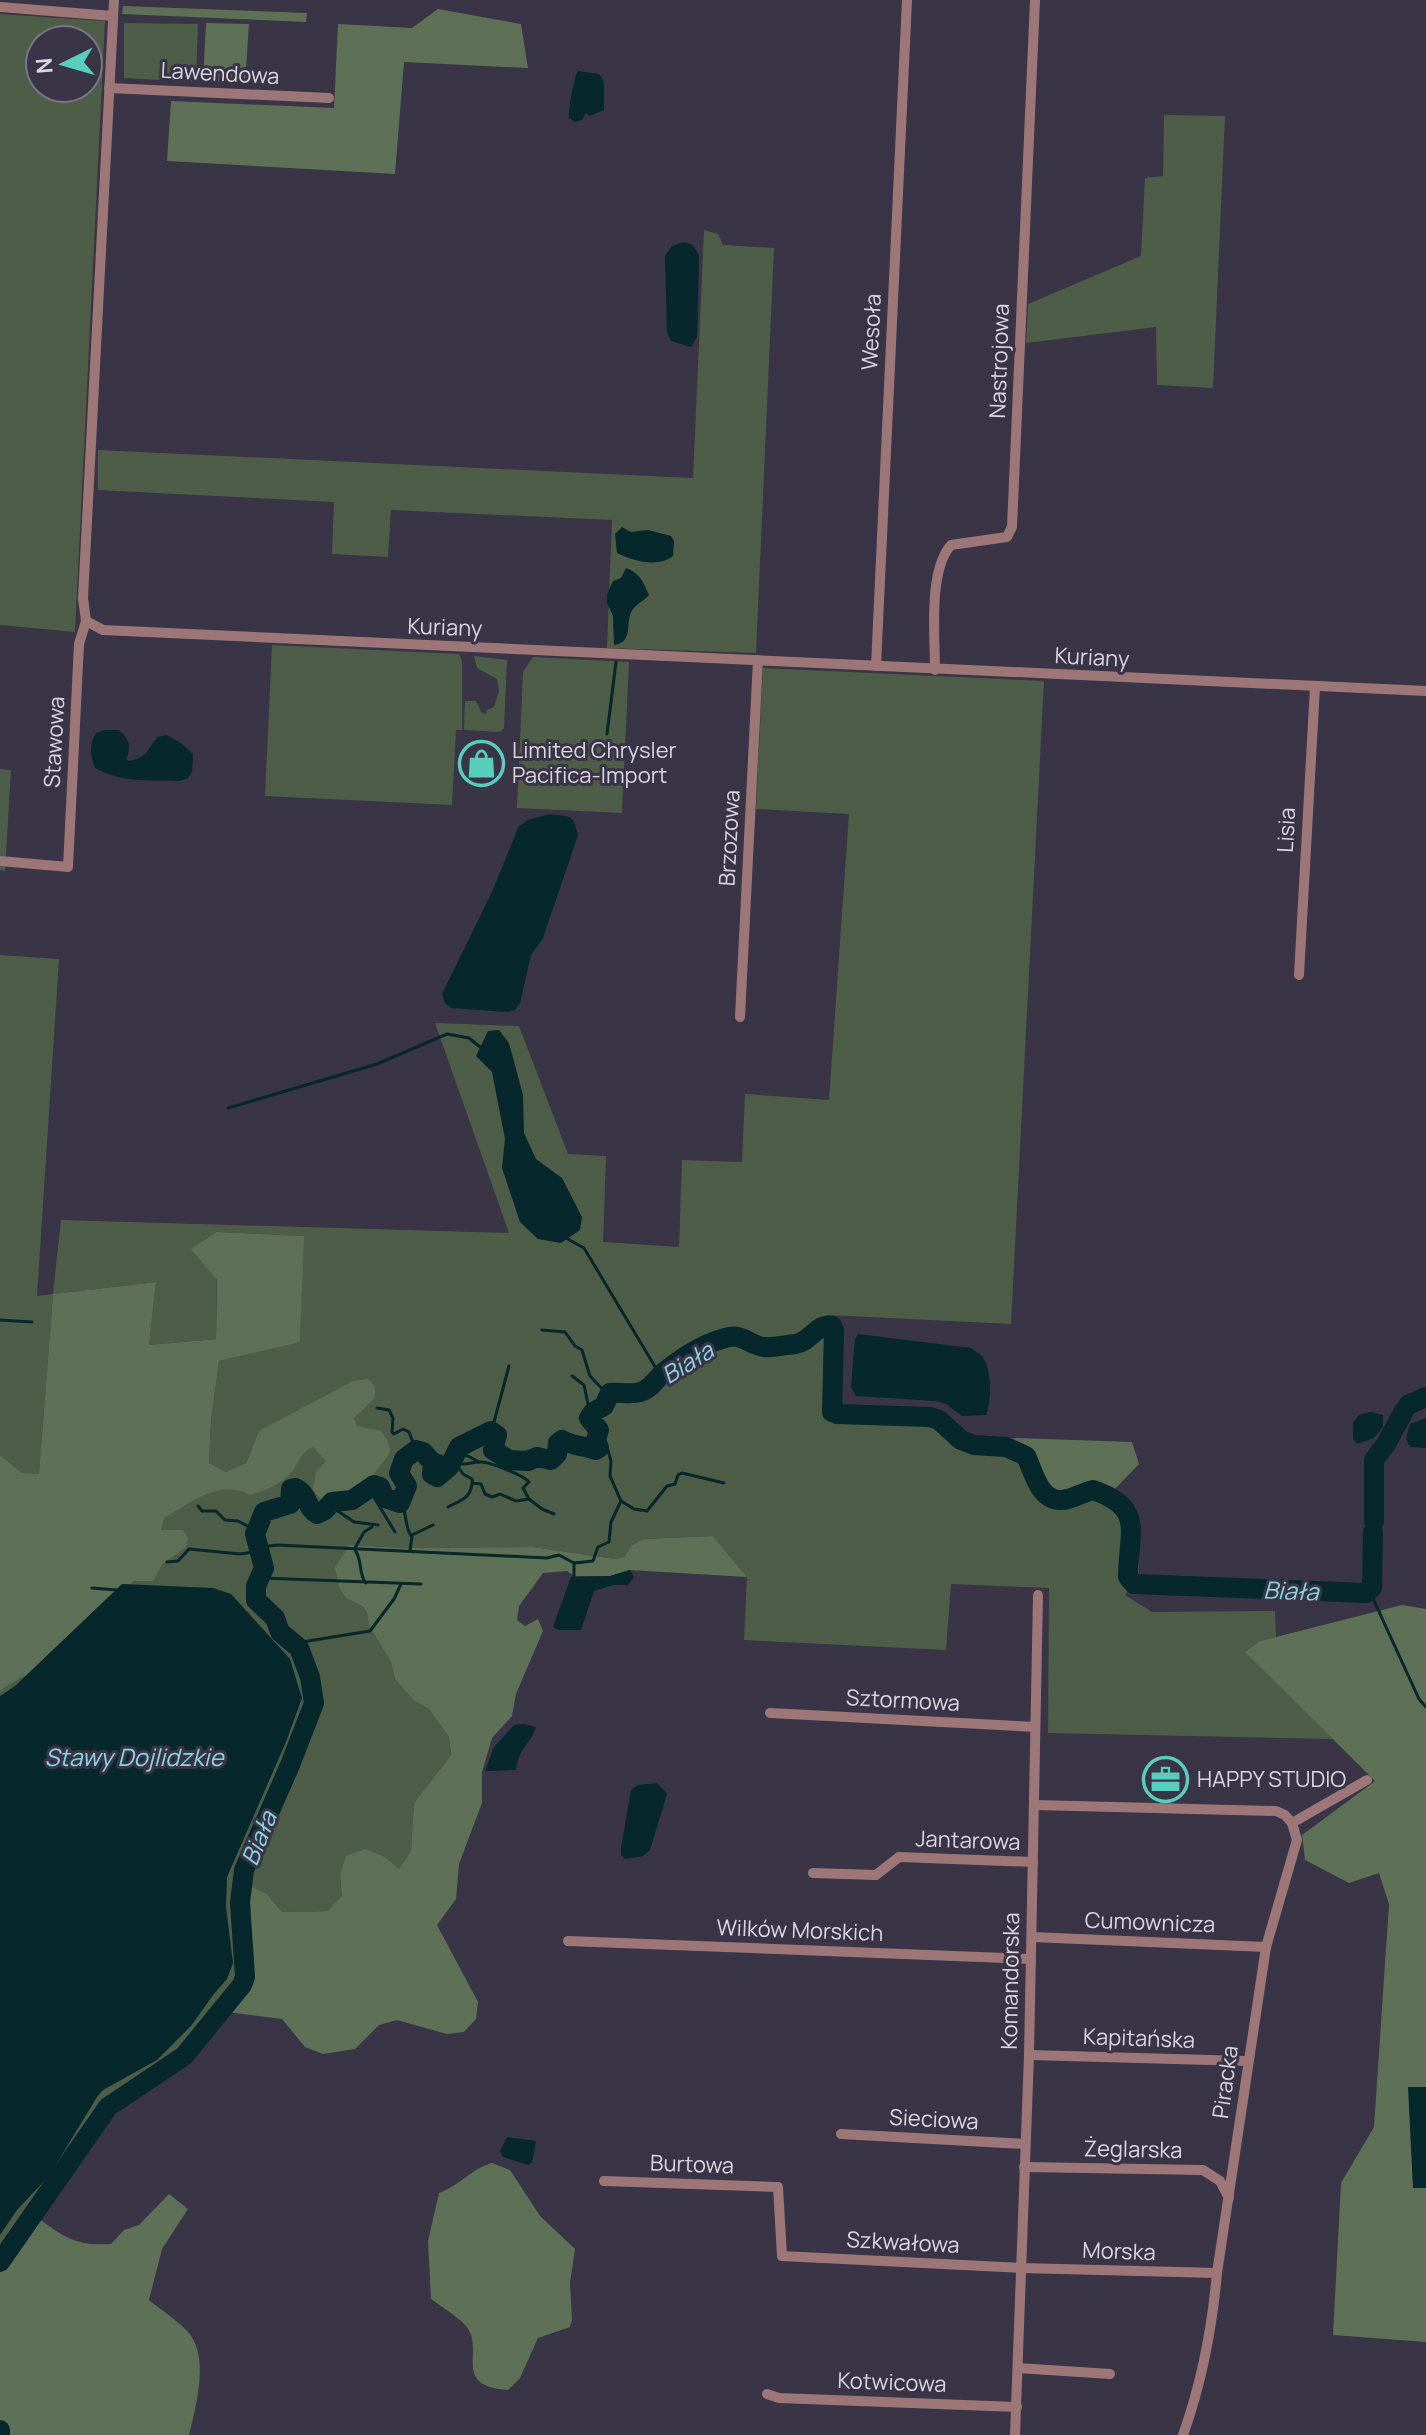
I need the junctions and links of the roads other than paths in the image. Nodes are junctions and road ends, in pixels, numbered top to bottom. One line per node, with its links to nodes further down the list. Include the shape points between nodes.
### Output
1 (114, 0): 5 (street)
2 (907, 0): 10 (street, Wesoła)
3 (1035, 0): 11 (street, Nastrojowa, via 1012,527 1007,537 951,545 945,551 937,575)
4 (0, 7): 5 (street)
5 (113, 16): 6 (street)
6 (109, 88): 7 (street, Lawendowa); 8 (street)
7 (329, 98)
8 (86, 621): 9 (street, Kuriany, via 119,631); 14 (street, Stawowa, via 79,644 68,867)
9 (758, 660): 10 (street, Kuriany); 16 (street, Brzozowa)
10 (876, 666): 11 (street, Kuriany)
11 (935, 670): 12 (street, Kuriany)
12 (1315, 687): 13 (street, Kuriany); 15 (street, Lisia)
13 (1426, 691)
14 (0, 861)
15 (1299, 975)
16 (740, 1017)
17 (1038, 1595): 19 (street, Komandorska)
18 (770, 1713): 19 (street, Sztormowa)
19 (1035, 1727): 21 (street, Komandorska)
20 (1367, 1780): 22 (street)
21 (1035, 1805): 22 (street, via 1276,1811); 23 (street, Komandorska)
22 (1292, 1823): 27 (street, Piracka, via 1296,1849)
23 (1033, 1862): 24 (street, Jantarowa, via 899,1857 876,1875); 25 (street, Komandorska)
24 (813, 1873)
25 (1032, 1937): 27 (street, Cumownicza); 28 (street, Komandorska)
26 (568, 1941): 28 (street, Wilków Morskich)
27 (1266, 1947): 30 (street, Piracka)
28 (1031, 1959): 29 (street, Komandorska)
29 (1029, 2055): 30 (street, Kapitańska); 32 (street, Komandorska)
30 (1247, 2061): 35 (street, Piracka)
31 (841, 2134): 32 (street, Sieciowa)
32 (1025, 2144): 33 (street, Komandorska)
33 (1024, 2167): 35 (street, Żeglarska, via 1203,2170 1220,2181); 37 (street, Komandorska)
34 (604, 2181): 36 (street, Burtowa, via 778,2187)
35 (1229, 2198): 38 (street, Piracka)
36 (782, 2256): 37 (street, Szkwałowa)
37 (1021, 2268): 38 (street, Morska); 39 (street, Komandorska)
38 (1217, 2273): 44 (street, Piracka, via 1213,2324)
39 (1018, 2368): 40 (street); 42 (street, Komandorska)
40 (1110, 2374)
41 (767, 2394): 42 (street, Kotwicowa)
42 (1017, 2407): 43 (street, Komandorska)
43 (1015, 2435)
44 (1183, 2435)

